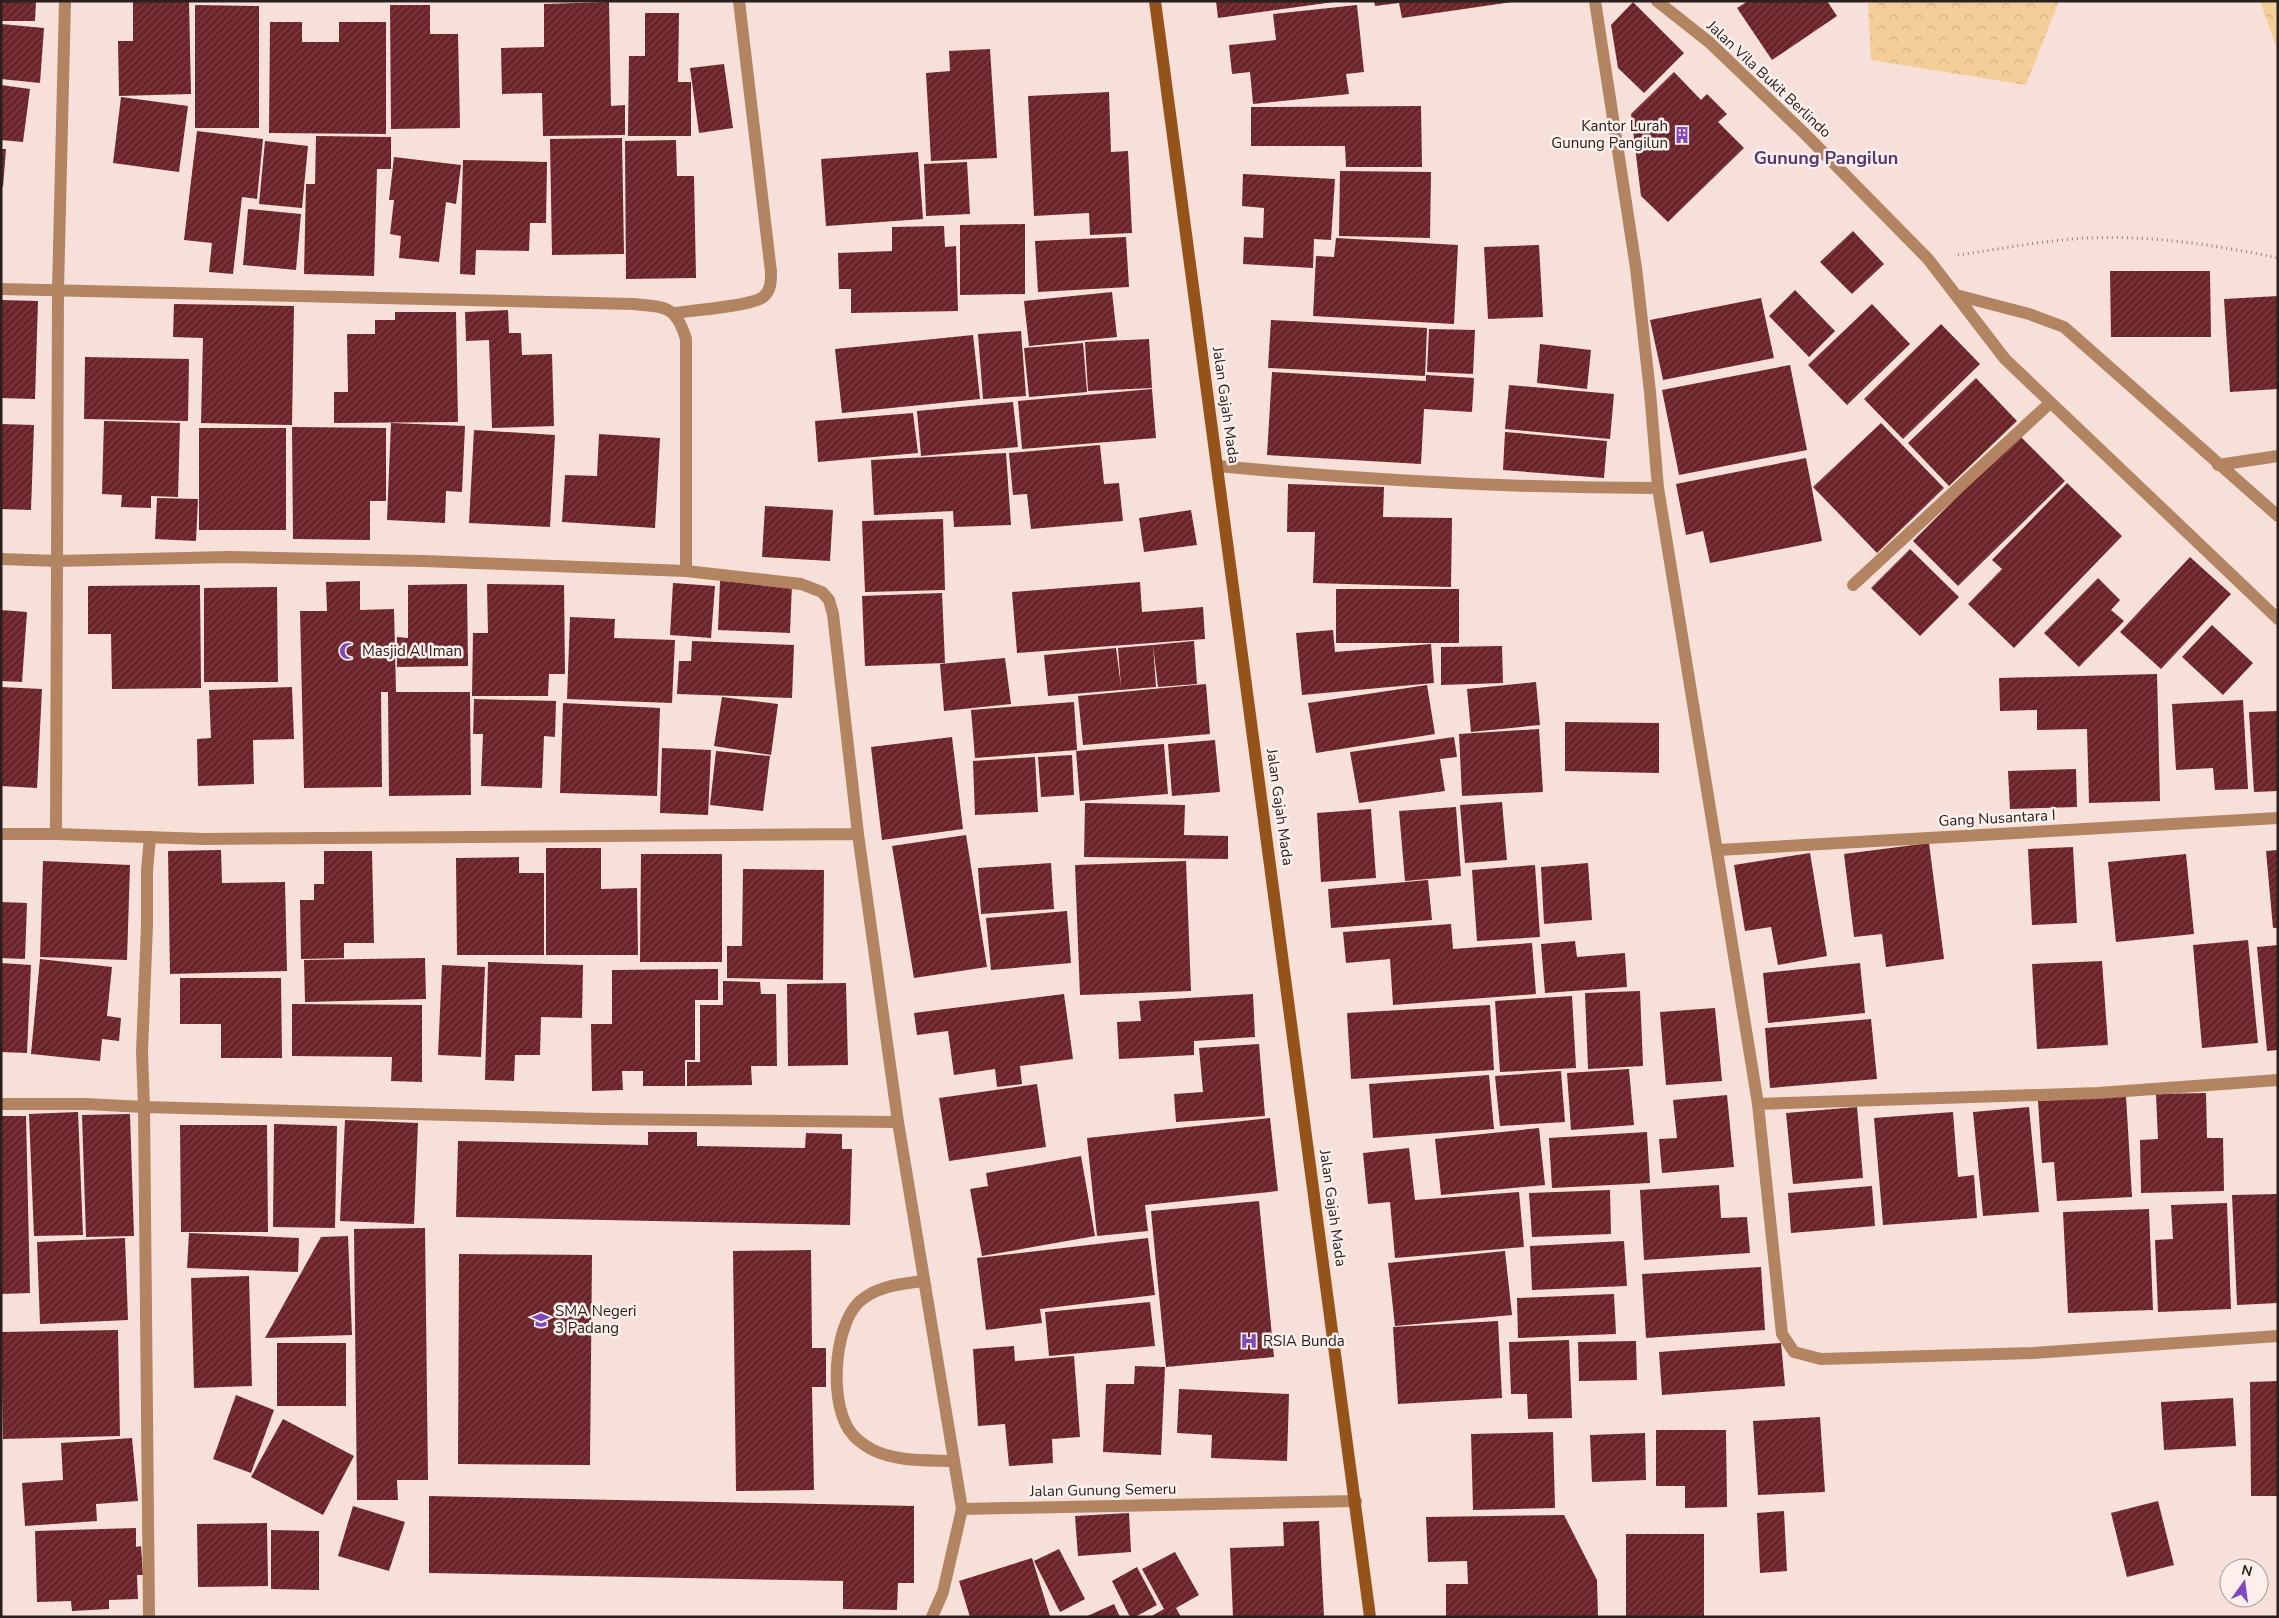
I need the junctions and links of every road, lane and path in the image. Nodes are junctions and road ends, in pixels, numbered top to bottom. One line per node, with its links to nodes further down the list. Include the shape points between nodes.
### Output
1 (65, 1): 9 (street)
2 (739, 1): 11 (street, via 771,286 763,298)
3 (1155, 1): 15 (main road, Jalan Gajah Mada)
4 (1595, 1): 16 (street, via 1636,268)
5 (1657, 1): 7 (street, Jalan Vila Bukit Berlindo, via 1716,49)
6 (2278, 258): 7 (path, via 2148,239 2087,238)
7 (1928, 259): 10 (street, Jalan Vila Bukit Berlindo)
8 (1, 289): 9 (street)
9 (58, 290): 11 (street, via 633,304 662,307); 19 (street)
10 (1956, 295): 12 (street, Jalan Vila Bukit Berlindo, via 2004,359); 14 (street, via 2029,314 2064,327)
11 (673, 313): 20 (street, via 681,322 686,339)
12 (2050, 403): 21 (street); 22 (street, Jalan Vila Bukit Berlindo)
13 (2278, 456): 14 (street)
14 (2218, 465): 17 (street)
15 (1218, 466): 16 (street, via 1315,476 1543,488); 37 (main road, Jalan Gajah Mada)
16 (1658, 488): 28 (street)
17 (2278, 516)
18 (1, 559): 19 (street)
19 (57, 561): 20 (street, via 237,558); 25 (street)
20 (686, 571): 26 (street, via 802,584 822,592 829,600)
21 (1853, 584)
22 (2278, 619)
23 (2278, 818): 28 (street, Gang Nusantara I)
24 (1, 834): 25 (street)
25 (56, 834): 27 (street)
26 (858, 834): 27 (street); 33 (street)
27 (150, 837): 32 (street, via 142,1052)
28 (1718, 850): 31 (street)
29 (2278, 1080): 31 (street, via 2098,1093)
30 (1, 1104): 32 (street)
31 (1758, 1104): 35 (street, via 1782,1334 1794,1352 1821,1359 2033,1353)
32 (144, 1107): 33 (street); 39 (street)
33 (898, 1122): 34 (street)
34 (923, 1282): 36 (street); 36 (street, via 874,1291 858,1302 842,1335 836,1391 852,1435 870,1448 890,1456)
35 (2278, 1336)
36 (954, 1461): 38 (street)
37 (1356, 1500): 38 (street, Jalan Gunung Semeru); 41 (main road, Jalan Gajah Mada)
38 (962, 1509): 40 (street, via 943,1592)
39 (149, 1617)
40 (932, 1617)
41 (1370, 1617)

